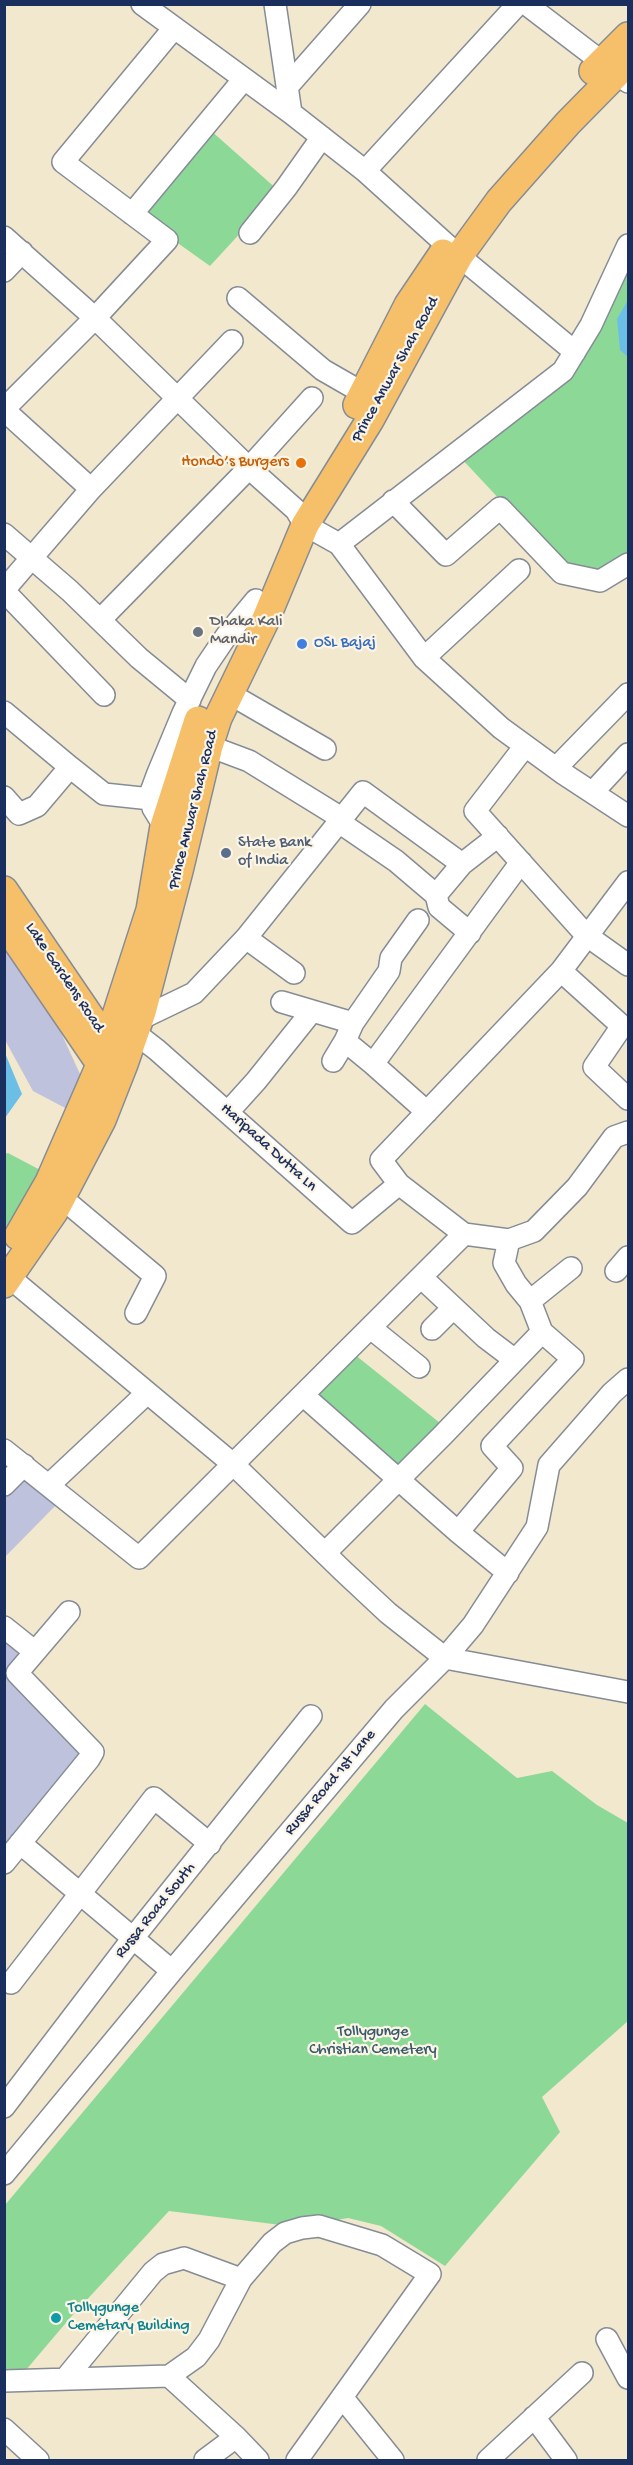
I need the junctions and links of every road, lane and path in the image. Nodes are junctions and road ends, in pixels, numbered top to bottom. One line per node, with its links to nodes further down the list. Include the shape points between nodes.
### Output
1 (275, 4): 10 (street)
2 (360, 4): 10 (street)
3 (518, 4): 13 (street)
4 (526, 4): 8 (street)
5 (145, 5): 6 (street)
6 (174, 28): 9 (street); 14 (street, via 63,162)
7 (628, 36): 8 (main road, Prince Anwar Shah Road)
8 (618, 70): 18 (main road, Prince Anwar Shah Road)
9 (244, 79): 11 (street); 14 (street)
10 (287, 87): 11 (street)
11 (291, 113): 12 (street)
12 (322, 137): 13 (street); 15 (street)
13 (365, 171): 18 (street)
14 (132, 214): 22 (street, via 167,240)
15 (250, 233)
16 (4, 237): 19 (street)
17 (628, 245): 24 (street)
18 (454, 251): 24 (street); 25 (main road, Prince Anwar Shah Road, via 408,305); 32 (main road, Prince Anwar Shah Road, via 370,420)
19 (22, 252): 20 (street); 22 (street)
20 (4, 271)
21 (238, 298): 25 (street, via 323,370)
22 (95, 318): 27 (street); 28 (street)
23 (232, 340): 27 (street)
24 (575, 352): 31 (street, via 563,371)
25 (363, 393): 32 (main road, Prince Anwar Shah Road)
26 (312, 398): 29 (street)
27 (178, 399): 29 (street); 30 (street)
28 (4, 410): 30 (street)
29 (249, 468): 32 (street); 40 (street)
30 (91, 489): 35 (street)
31 (393, 501): 34 (street); 36 (street, via 446,555 500,507 562,573 600,581)
32 (301, 517): 34 (street); 39 (main road, Prince Anwar Shah Road); 42 (main road, Prince Anwar Shah Road, via 265,621)
33 (4, 534): 35 (street)
34 (339, 544): 41 (street)
35 (32, 558): 38 (street); 40 (street)
36 (628, 564)
37 (519, 570): 41 (street)
38 (4, 591): 44 (street)
39 (256, 600): 45 (street, via 206,666); 58 (main road, Prince Anwar Shah Road, via 196,725)
40 (100, 620): 45 (street)
41 (424, 658): 48 (street)
42 (230, 694): 47 (main road, Prince Anwar Shah Road); 49 (street)
43 (628, 694): 52 (street)
44 (104, 695)
45 (190, 700): 55 (street, via 158,773)
46 (4, 711): 51 (street)
47 (208, 746): 57 (street, via 249,761); 75 (main road, Prince Anwar Shah Road)
48 (525, 746): 52 (street); 59 (street, via 476,811)
49 (325, 749)
50 (628, 754): 53 (street)
51 (69, 767): 54 (street, via 37,806 19,814); 55 (street, via 104,794)
52 (556, 768): 53 (street)
53 (593, 792): 56 (street)
54 (4, 797)
55 (152, 799): 58 (street)
56 (628, 816)
57 (341, 820): 61 (street, via 363,792); 64 (street); 69 (street)
58 (164, 826): 78 (main road, Prince Anwar Shah Road, via 150,910)
59 (498, 836): 60 (street); 61 (street)
60 (521, 862): 67 (street); 68 (street)
61 (462, 864): 64 (street)
62 (628, 882): 68 (street)
63 (4, 890): 78 (main road, Lake Gardens Road)
64 (436, 895): 67 (street, via 439,907)
65 (418, 920): 76 (street, via 391,958 389,971)
66 (4, 923): 78 (main road, Lake Gardens Road)
67 (470, 933): 79 (street)
68 (586, 935): 70 (street); 71 (street)
69 (246, 938): 72 (street); 75 (street, via 194,993)
70 (628, 965)
71 (561, 971): 80 (street, via 622,1026 594,1067); 82 (street)
72 (294, 973)
73 (282, 1002): 74 (street)
74 (312, 1011): 76 (street); 81 (street)
75 (137, 1027): 78 (main road, Prince Anwar Shah Road); 81 (street, Haripada Dutta Ln)
76 (349, 1032): 77 (street); 79 (street)
77 (333, 1061)
78 (112, 1064): 85 (main road, Prince Anwar Shah Road, via 102,1120); 88 (main road, Prince Anwar Shah Road)
79 (373, 1064): 82 (street)
80 (628, 1099)
81 (228, 1112): 84 (street, Haripada Dutta Ln, via 352,1223)
82 (427, 1112): 84 (street, via 381,1160)
83 (628, 1132): 87 (street, via 614,1137 577,1187 534,1231)
84 (399, 1184): 86 (street)
85 (62, 1198): 88 (main road, Prince Anwar Shah Road); 93 (street, via 155,1276)
86 (464, 1234): 87 (street); 90 (street)
87 (509, 1240): 91 (street, via 504,1263)
88 (7, 1258): 100 (street)
89 (571, 1268): 91 (street)
90 (422, 1278): 92 (street); 94 (street)
91 (530, 1301): 96 (street)
92 (453, 1308): 95 (street); 97 (street)
93 (136, 1314)
94 (372, 1329): 98 (street); 101 (street)
95 (432, 1329)
96 (542, 1332): 97 (street); 108 (street, via 573,1359 492,1446 512,1468)
97 (515, 1360): 105 (street)
98 (419, 1367)
99 (628, 1379): 110 (street, Russa Road 1st Lane, via 549,1465 537,1527)
100 (147, 1393): 104 (street); 107 (street)
101 (304, 1396): 104 (street); 105 (street)
102 (4, 1450): 103 (street)
103 (24, 1465): 106 (street); 107 (street)
104 (234, 1465): 107 (street, via 139,1558); 109 (street)
105 (399, 1480): 108 (street); 109 (street)
106 (4, 1485)
107 (49, 1485)
108 (458, 1532): 110 (street)
109 (325, 1553): 114 (street, via 388,1613)
110 (508, 1573): 114 (street, Russa Road 1st Lane)
111 (69, 1612): 113 (street)
112 (4, 1627): 113 (street)
113 (34, 1651): 117 (street, via 17,1673 93,1752)
114 (445, 1658): 115 (street); 122 (street, Russa Road 1st Lane, via 394,1709)
115 (628, 1692)
116 (311, 1716): 118 (street, Russa Road South)
117 (20, 1843): 119 (street); 120 (street)
118 (210, 1844): 120 (street, via 154,1798); 121 (street, Russa Road South)
119 (4, 1863)
120 (80, 1893): 121 (street); 123 (street)
121 (133, 1938): 122 (street); 124 (street, Russa Road South)
122 (172, 1971): 125 (street, Russa Road 1st Lane)
123 (11, 1983)
124 (4, 2107)
125 (4, 2174)
126 (241, 2279): 129 (street, via 209,2340 196,2357); 131 (street, via 184,2258 163,2264); 133 (street, via 272,2242 285,2233 319,2226 382,2245 430,2274)
127 (608, 2339): 130 (street)
128 (582, 2373): 134 (street)
129 (169, 2376): 131 (street); 136 (street)
130 (628, 2378)
131 (65, 2379): 132 (street)
132 (4, 2380)
133 (342, 2397): 140 (street); 141 (street)
134 (534, 2417): 142 (street); 143 (street)
135 (4, 2429): 137 (street)
136 (236, 2437): 138 (street); 139 (street)
137 (38, 2460)
138 (205, 2460)
139 (258, 2460)
140 (297, 2460)
141 (393, 2460)
142 (488, 2460)
143 (566, 2460)

